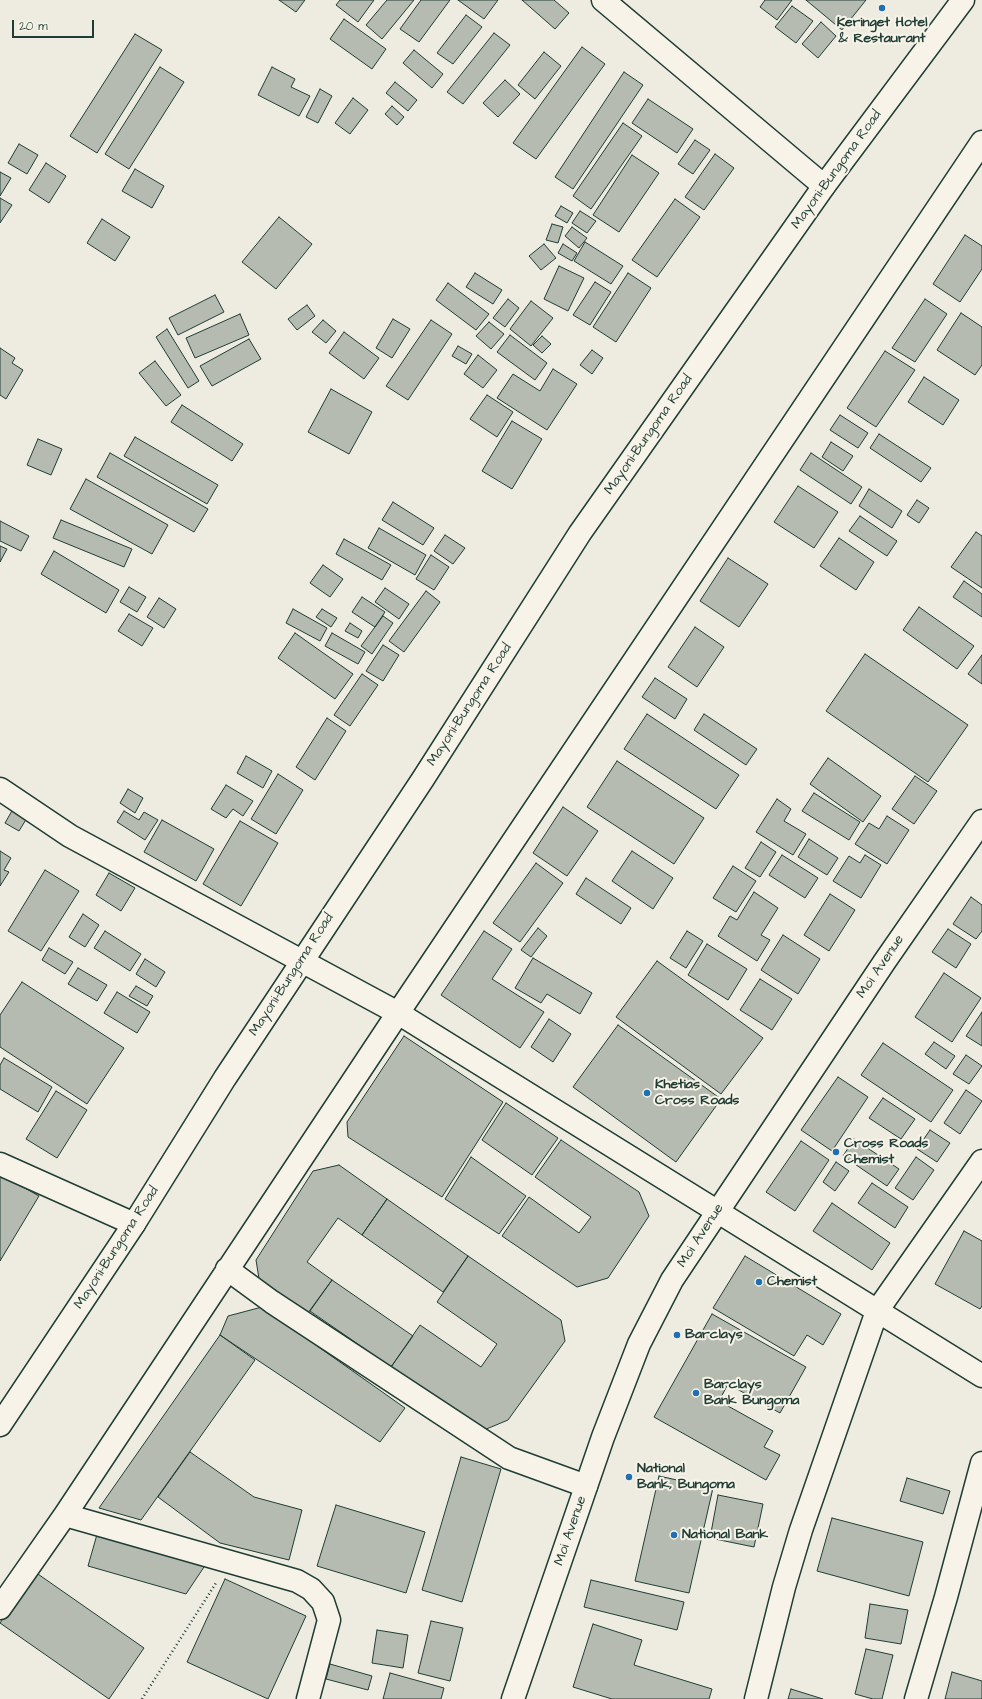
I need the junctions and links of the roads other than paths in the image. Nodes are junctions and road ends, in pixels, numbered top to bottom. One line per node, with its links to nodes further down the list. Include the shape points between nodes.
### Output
1 (603, 0): 4 (street)
2 (963, 0): 4 (street, Mayoni-Bungoma Road)
3 (982, 142): 8 (street)
4 (824, 186): 7 (street, Mayoni-Bungoma Road, via 580,533)
5 (0, 789): 7 (street, via 70,836)
6 (982, 821): 11 (street, Moi Avenue)
7 (301, 961): 8 (street); 12 (street, Mayoni-Bungoma Road)
8 (398, 1013): 11 (street); 13 (street)
9 (982, 1161): 14 (street)
10 (0, 1164): 12 (street)
11 (717, 1212): 14 (street); 18 (street, Moi Avenue, via 672,1280 639,1344)
12 (134, 1224): 16 (street, Mayoni-Bungoma Road)
13 (227, 1269): 18 (street, via 272,1302 509,1458); 19 (street)
14 (877, 1311): 15 (street); 23 (street, via 801,1530)
15 (982, 1376)
16 (0, 1425)
17 (982, 1463): 24 (street)
18 (586, 1486): 22 (street, Moi Avenue)
19 (65, 1515): 20 (street); 21 (street, via 297,1581 311,1589 323,1602 329,1620)
20 (0, 1608)
21 (308, 1699)
22 (513, 1699)
23 (756, 1699)
24 (916, 1699)

